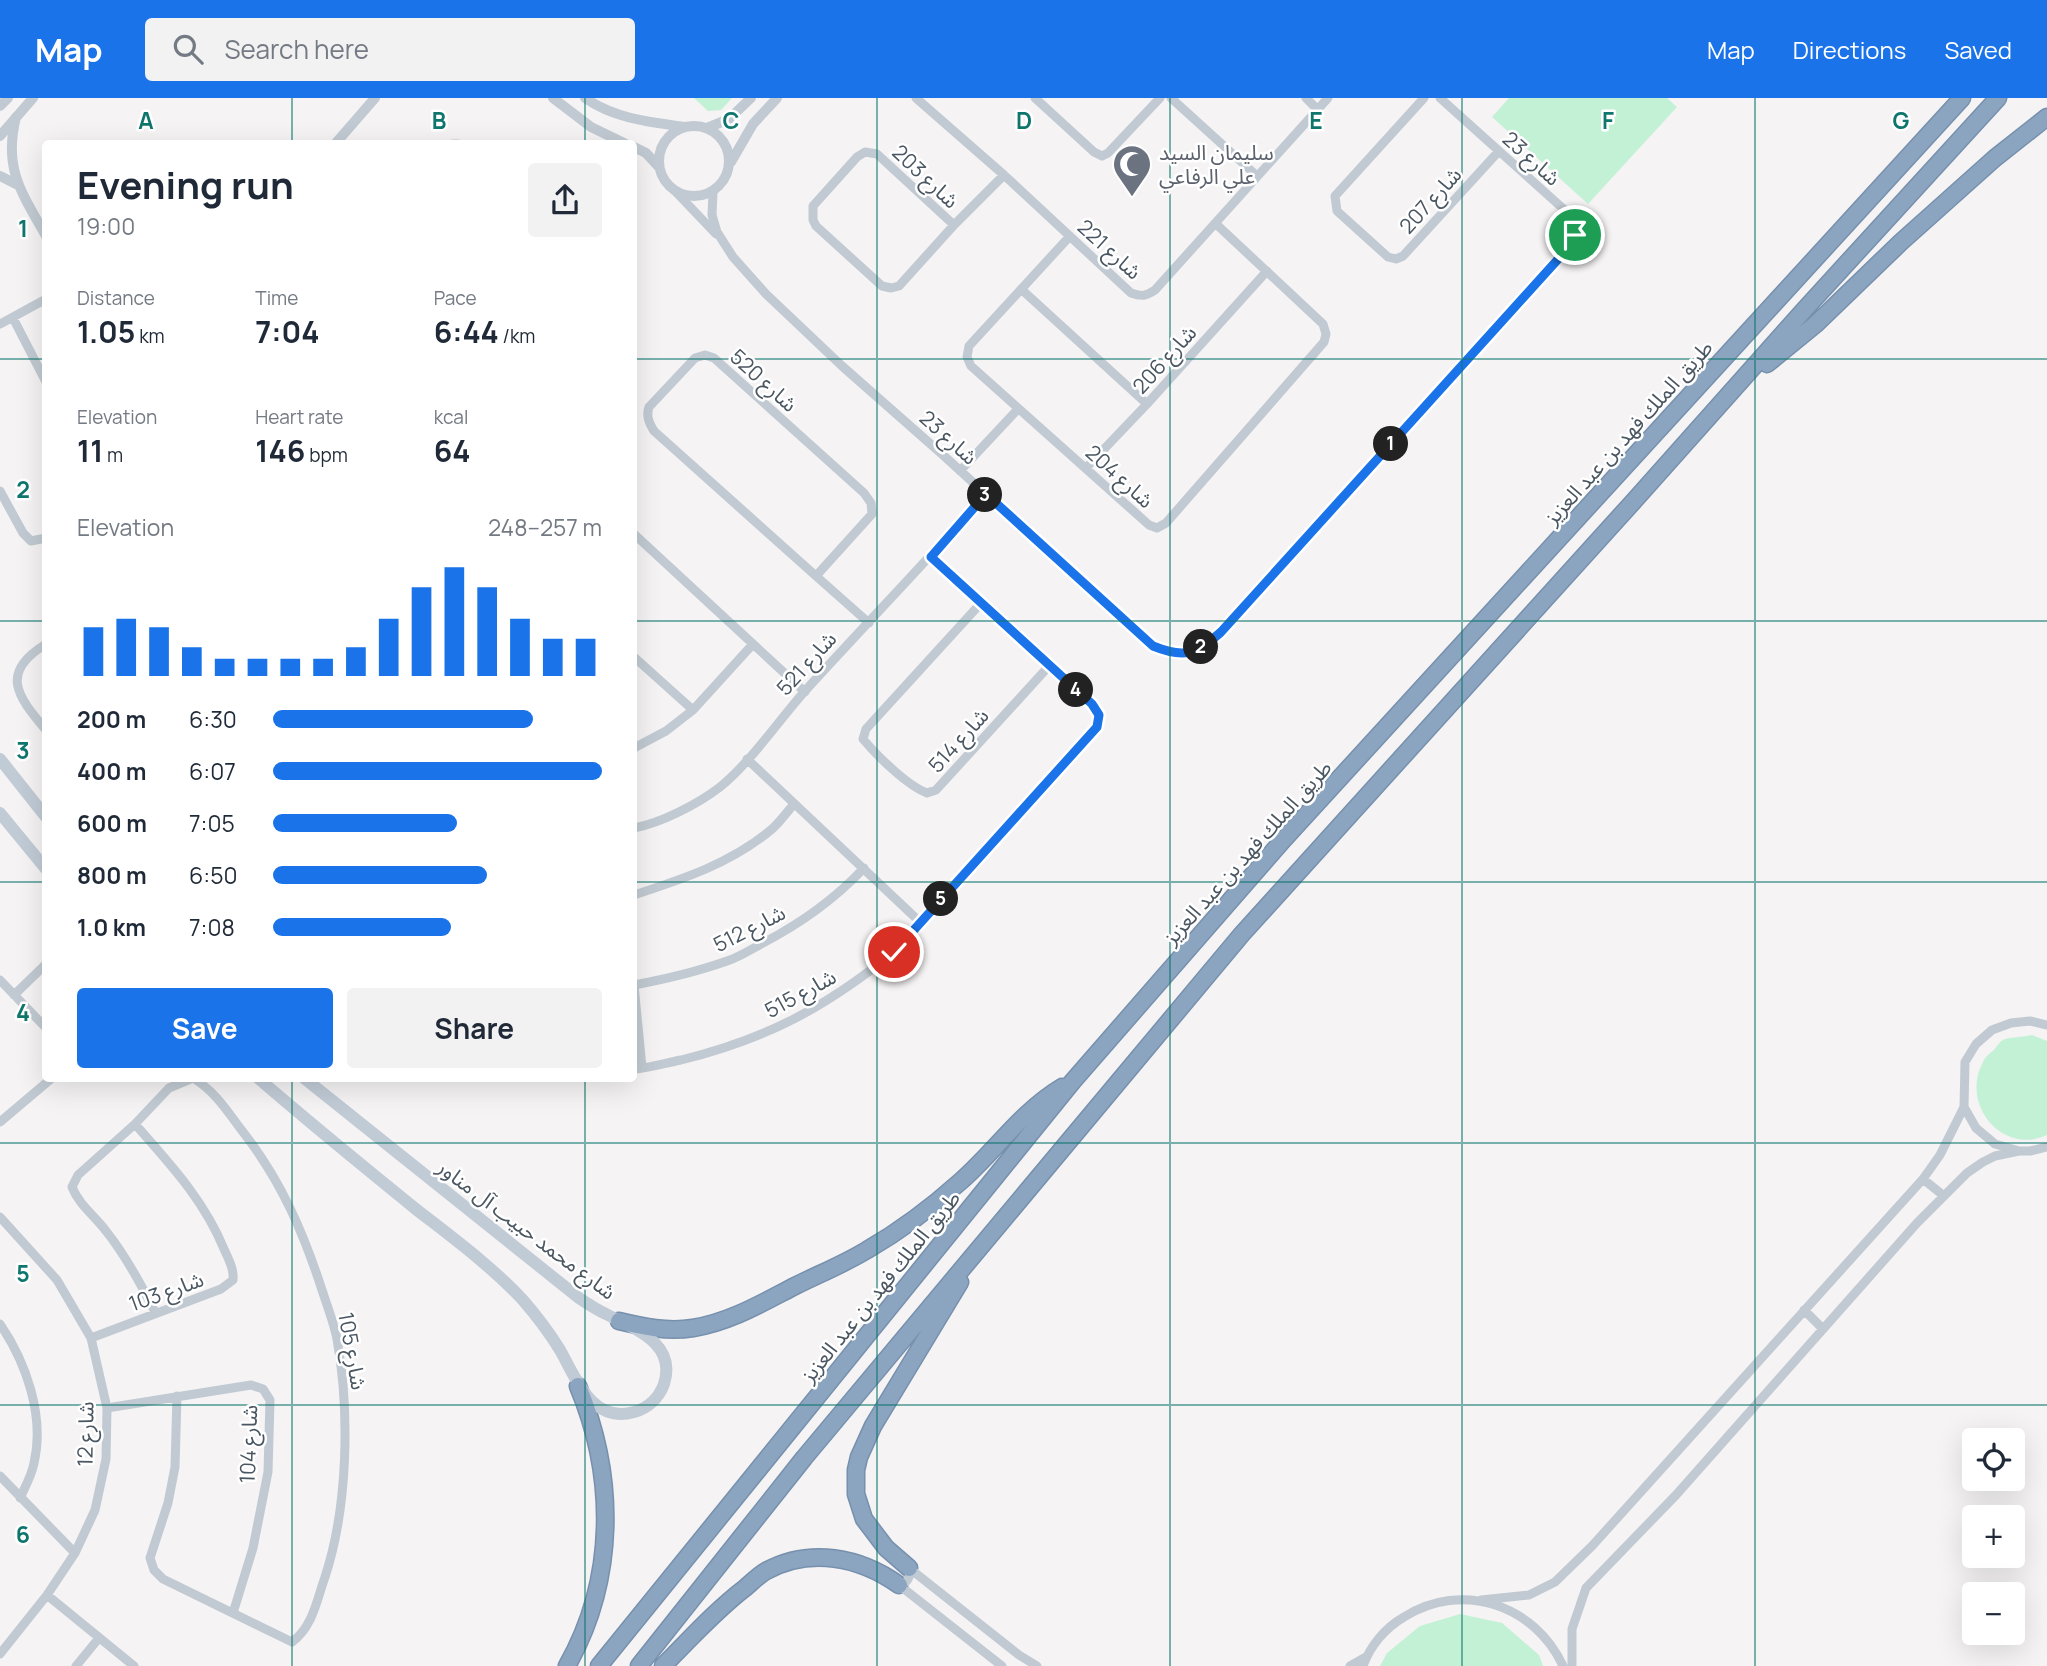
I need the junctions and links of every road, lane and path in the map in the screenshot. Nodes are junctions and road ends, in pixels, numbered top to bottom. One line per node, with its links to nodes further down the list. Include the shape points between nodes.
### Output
1 (8, 98): 18 (street)
2 (33, 98): 20 (street)
3 (374, 98): 25 (street)
4 (553, 98): 26 (street)
5 (585, 98): 22 (street, via 636,120)
6 (751, 98): 23 (street, via 729,119)
7 (777, 98): 29 (street, via 753,124)
8 (916, 98): 31 (street, شارع 221)
9 (1035, 98): 10 (street, via 1102,156)
10 (1160, 98)
11 (1171, 98): 33 (street)
12 (1306, 98): 19 (street)
13 (1328, 98): 19 (street, شارع 221)
14 (1424, 98): 28 (street, شارع 207, via 1335,196 1336,211 1388,257 1402,256)
15 (1440, 98): 28 (street, شارع 23)
16 (1998, 98): 48 (highway)
17 (1958, 101): 87 (highway, طريق الملك فهد بن عبد العزيز, via 1284,839)
18 (0, 106)
19 (1317, 109): 33 (street, شارع 221)
20 (16, 117): 24 (street); 34 (street, via 11,156)
21 (2047, 117): 48 (highway, via 1901,242 1816,324)
22 (685, 127): 23 (street); 30 (street, via 662,147)
23 (707, 128): 29 (street, via 724,142)
24 (0, 136)
25 (338, 140)
26 (618, 140)
27 (637, 148): 30 (street)
28 (1499, 151): 54 (street, شارع 23, via 1568,213 1575,235 1570,246 1221,632 1200,649 1175,654 1153,646)
29 (730, 164): 36 (street)
30 (660, 167): 35 (street)
31 (1004, 175): 38 (street, شارع 203); 40 (street, شارع 221)
32 (0, 176): 34 (street)
33 (1257, 176): 37 (street, شارع 221)
34 (18, 185): 39 (street)
35 (675, 191): 36 (street, via 694,197); 41 (street, شارع 23)
36 (713, 192): 41 (street, شارع 23, via 712,215)
37 (1215, 223): 40 (street, شارع 221, via 1147,296 1131,293); 42 (street, شارع 204)
38 (954, 225): 38 (street, شارع 203, via 877,154 866,152 813,206 816,226 882,286 891,288 899,286)
39 (42, 229)
40 (1070, 236): 43 (street, شارع 204)
41 (724, 244): 52 (street, شارع 23, via 766,293)
42 (1267, 271): 49 (street, شارع 206); 51 (street, شارع 204, via 1323,324 1324,342 1166,523 1157,528 1149,525)
43 (1021, 289): 49 (street); 50 (street, شارع 204, via 970,346 967,357)
44 (42, 301): 45 (street)
45 (13, 318): 46 (street); 47 (street)
46 (0, 324)
47 (42, 374)
48 (1730, 394): 101 (highway, via 1242,934)
49 (1147, 404): 51 (street, شارع 206)
50 (1018, 409): 51 (street, شارع 204); 52 (street)
51 (1086, 468)
52 (960, 471): 54 (street, شارع 23)
53 (0, 491): 56 (street, via 23,534 31,541)
54 (986, 494): 57 (street, شارع 521)
55 (637, 537): 61 (street)
56 (42, 539)
57 (931, 557): 59 (street, شارع 515); 60 (street, شارع 521)
58 (816, 576): 58 (street, شارع 520, via 872,514 871,503 714,358 695,358 649,407 650,424); 60 (street, شارع 520)
59 (981, 603): 64 (street, شارع 515); 64 (street, شارع 514, via 866,729 863,739 871,748 917,789 936,790)
60 (869, 623): 65 (street, شارع 521)
61 (753, 644): 65 (street); 66 (street)
62 (42, 646): 67 (street, via 10,676 15,693)
63 (637, 660): 66 (street)
64 (1049, 666): 78 (street, شارع 515, via 1092,704 1099,715 1097,727)
65 (805, 692): 70 (street, شارع 521)
66 (692, 710): 68 (street)
67 (42, 725)
68 (637, 746)
69 (0, 759): 72 (main road)
70 (747, 759): 71 (street); 74 (street, شارع 521, via 721,786 697,802)
71 (794, 804): 76 (street); 77 (street, via 773,827 718,864)
72 (42, 812)
73 (0, 813): 75 (main road)
74 (637, 827)
75 (42, 864)
76 (864, 868): 78 (street); 81 (street, شارع 512, via 819,909 730,960)
77 (637, 894)
78 (920, 922): 86 (street, شارع 515, via 873,969 798,1018 742,1042)
79 (42, 968): 82 (street)
80 (0, 980): 82 (street)
81 (637, 984)
82 (14, 995): 83 (street)
83 (42, 1024)
84 (2047, 1025): 93 (street, via 2011,1023 1992,1030 1976,1044 1965,1062)
85 (637, 1048): 86 (street)
86 (638, 1069)
87 (1073, 1081): 104 (highway, via 1032,1109 946,1194 850,1259 735,1316 706,1325 656,1329); 127 (highway, طريق الملك فهد بن عبد العزيز)
88 (47, 1082): 94 (street)
89 (183, 1082): 95 (street, شارع 105, via 169,1088)
90 (200, 1082): 118 (street, شارع 105, via 209,1087 255,1147 295,1214 337,1337 344,1400 341,1499 330,1562 309,1623 292,1642)
91 (263, 1082): 108 (main road, شارع محمد حبيب آل مناور, via 513,1289 549,1334)
92 (309, 1082): 104 (main road, شارع محمد حبيب آل مناور, via 544,1270)
93 (1964, 1107): 97 (street, via 1976,1128 1995,1144); 98 (street, via 1940,1156)
94 (1, 1118)
95 (135, 1124): 103 (street, شارع 105, via 78,1175 72,1187 137,1277); 103 (street, شارع 103, via 214,1224 234,1271 233,1280 221,1289)
96 (2045, 1148): 97 (street)
97 (2018, 1151): 99 (street, via 1983,1162)
98 (1923, 1178): 99 (street); 102 (street)
99 (1944, 1196): 106 (street)
100 (0, 1217): 107 (street, شارع 12, via 57,1280)
101 (989, 1235): 114 (highway, via 873,1426 856,1469 856,1494 864,1520); 128 (highway)
102 (1804, 1310): 106 (street); 117 (street, via 1592,1546 1555,1581 1529,1595)
103 (155, 1312): 107 (street, شارع 103)
104 (619, 1321): 108 (main road, شارع محمد حبيب آل مناور, via 646,1335 662,1352 666,1374 659,1394 643,1409 622,1413 599,1406)
105 (0, 1324): 112 (street, via 18,1353 33,1397 34,1463)
106 (1823, 1329): 134 (street, via 1676,1495 1586,1588 1572,1629)
107 (91, 1338): 110 (street, شارع 12)
108 (578, 1386): 126 (highway, via 599,1451 606,1525 594,1597)
109 (177, 1396): 110 (street, شارع 104); 118 (street, شارع 105, via 175,1467 150,1558 163,1579); 118 (street, شارع 104, via 251,1385 263,1389 270,1400 268,1472 253,1548)
110 (107, 1408): 113 (street, شارع 12, via 106,1459 95,1510)
111 (0, 1476): 112 (street)
112 (20, 1499): 113 (street)
113 (75, 1553): 116 (street, شارع 12)
114 (909, 1568): 115 (street, via 907,1581); 120 (street)
115 (899, 1585): 122 (street); 129 (highway, via 840,1558 800,1559 774,1567 733,1597)
116 (47, 1595): 119 (street); 121 (street, شارع 12)
117 (1481, 1600): 123 (street, via 1447,1600 1414,1610 1378,1638); 133 (street, via 1515,1612 1543,1634)
118 (233, 1613)
119 (99, 1638): 124 (street); 125 (street)
120 (1004, 1643): 122 (street); 131 (street)
121 (0, 1654)
122 (992, 1659): 130 (street)
123 (1364, 1662): 132 (street)
124 (76, 1666)
125 (134, 1666)
126 (567, 1666)
127 (599, 1666)
128 (639, 1666)
129 (663, 1666)
130 (1002, 1666)
131 (1037, 1666)
132 (1350, 1666)
133 (1563, 1666)
134 (1572, 1666)

